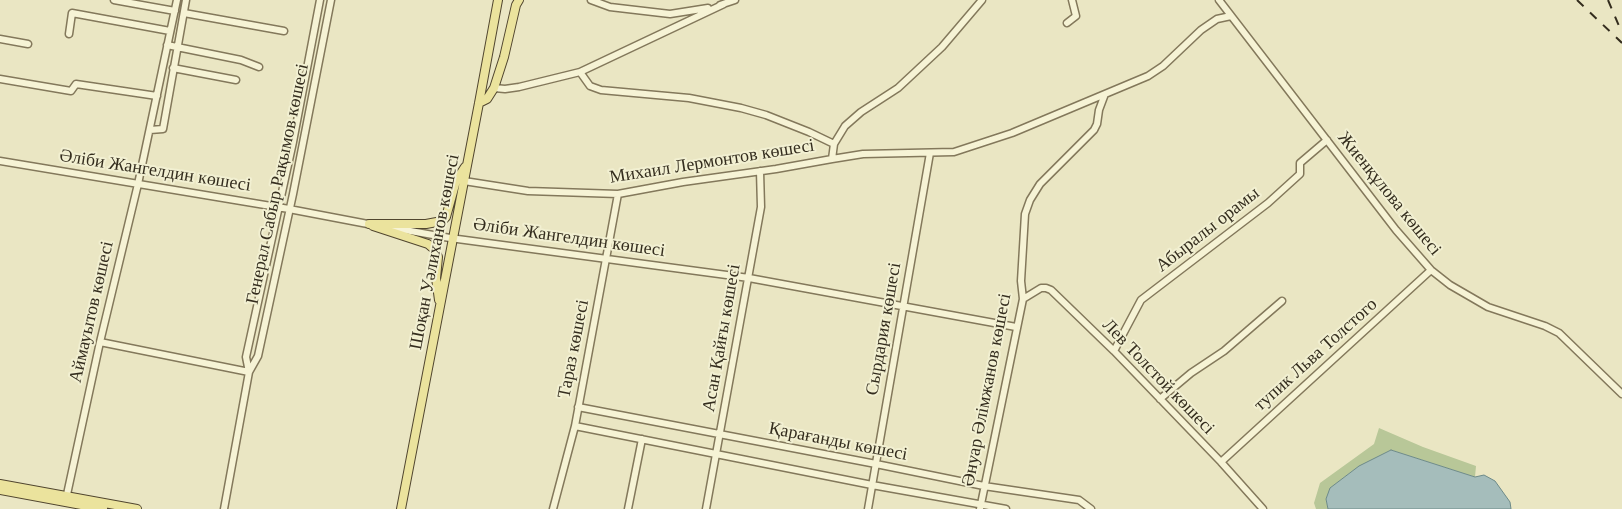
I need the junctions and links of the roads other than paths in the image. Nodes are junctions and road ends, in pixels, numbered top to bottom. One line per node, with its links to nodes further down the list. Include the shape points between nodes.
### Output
1 (114, 0): 14 (street)
2 (177, 0): 14 (street, Аймауытов көшесі)
3 (186, 0): 15 (street)
4 (320, 0): 45 (street, Генерал Сабыр Рақымов көшесі)
5 (331, 0): 46 (street, Генерал Сабыр Рақымов көшесі)
6 (498, 0): 33 (main road, Шоқан Уәлиханов көшесі)
7 (519, 0): 30 (main road)
8 (591, 0): 13 (street, via 610,7 670,14)
9 (736, 0): 13 (street)
10 (982, 0): 36 (street, Михаил Лермонтов көшесі, via 947,43 898,88 861,112)
11 (1072, 0): 17 (street, via 1076,16)
12 (1219, 0): 16 (street, Жиенқұлова көшесі)
13 (724, 4): 27 (street)
14 (174, 11): 18 (street, Аймауытов көшесі)
15 (184, 12): 19 (street); 24 (street)
16 (1231, 16): 31 (street, via 1218,19 1201,30 1148,76); 35 (street, Жиенқұлова көшесі)
17 (1068, 23)
18 (170, 31): 20 (street, via 72,13); 23 (street, Аймауытов көшесі)
19 (284, 31)
20 (69, 34)
21 (0, 39): 22 (street)
22 (28, 44)
23 (167, 45): 24 (street); 32 (street, Аймауытов көшесі)
24 (177, 48): 25 (street, via 241,60); 26 (street)
25 (259, 67)
26 (173, 68): 29 (street); 34 (street, via 163,129)
27 (580, 72): 30 (street, via 519,87); 36 (street, via 590,86 601,90 688,98 741,108 810,132)
28 (0, 80): 32 (street, via 71,92 76,84)
29 (236, 80)
30 (494, 88): 33 (main road)
31 (1105, 94): 37 (street, via 1012,133 954,152); 52 (street, Әнуар Әлімжанов көшесі, via 1094,130 1047,176 1030,200 1025,214)
32 (157, 96): 34 (street, Аймауытов көшесі)
33 (480, 103): 40 (main road, Шоқан Уәлиханов көшесі)
34 (150, 130): 43 (street, Аймауытов көшесі)
35 (1327, 140): 50 (street, Жиенқұлова көшесі); 58 (street, Абыралы орамы, via 1300,163 1300,174 1268,203 1141,300)
36 (834, 144): 38 (street, Михаил Лермонтов көшесі)
37 (930, 154): 38 (street, via 863,154); 54 (street, Сырдария көшесі)
38 (832, 158): 41 (street, Михаил Лермонтов көшесі)
39 (0, 161): 43 (street, Әліби Жангелдин көшесі)
40 (468, 163): 42 (main road, Шоқан Уәлиханов көшесі); 47 (main road, via 456,181 442,221)
41 (760, 171): 44 (street, Михаил Лермонтов көшесі); 51 (street, Асан Қайғы көшесі, via 761,207)
42 (464, 181): 44 (street, Михаил Лермонтов көшесі, via 528,191); 48 (main road, Шоқан Уәлиханов көшесі)
43 (138, 184): 45 (street, Әліби Жангелдин көшесі); 57 (street, Аймауытов көшесі)
44 (618, 194): 49 (street, Тараз көшесі)
45 (278, 207): 46 (street, Әліби Жангелдин көшесі); 59 (street, Генерал Сабыр Рақымов көшесі, via 246,357)
46 (290, 209): 47 (street, Әліби Жангелдин көшесі); 59 (street, Генерал Сабыр Рақымов көшесі, via 258,356)
47 (369, 224): 48 (street, Әліби Жангелдин көшесі); 55 (main road, via 428,244 435,250)
48 (453, 238): 49 (street, Әліби Жангелдин көшесі); 55 (main road, Шоқан Уәлиханов көшесі)
49 (606, 258): 51 (street, Әліби Жангелдин көшесі); 62 (street, Тараз көшесі)
50 (1431, 270): 60 (street, Жиенқұлова көшесі, via 1488,307 1559,333); 67 (street, тупик Льва Толстого)
51 (749, 278): 54 (street, Әліби Жангелдин көшесі); 64 (street, Асан Қайғы көшесі)
52 (1023, 299): 56 (street, Әнуар Әлімжанов көшесі); 58 (street, Лев Толстой көшесі, via 1041,288 1050,290)
53 (1282, 301): 61 (street, via 1224,351)
54 (904, 306): 56 (street, Әліби Жангелдин көшесі); 68 (street, Сырдария көшесі)
55 (440, 308): 79 (main road, Шоқан Уәлиханов көшесі)
56 (1016, 327): 71 (street, Әнуар Әлімжанов көшесі)
57 (100, 342): 59 (street); 73 (street, Аймауытов көшесі)
58 (1114, 351): 61 (street, Лев Толстой көшесі)
59 (249, 372): 78 (street, Генерал Сабыр Рақымов көшесі)
60 (1622, 394)
61 (1160, 399): 67 (street, Лев Толстой көшесі)
62 (578, 407): 63 (street, Тараз көшесі); 64 (street, Қарағанды көшесі)
63 (575, 426): 65 (street, Қарағанды көшесі); 80 (street, Тараз көшесі)
64 (720, 435): 66 (street, Асан Қайғы көшесі); 68 (street, Қарағанды көшесі)
65 (642, 440): 66 (street, Қарағанды көшесі); 81 (street)
66 (716, 454): 70 (street, Қарағанды көшесі); 82 (street, Асан Қайғы көшесі)
67 (1221, 462): 75 (street, Лев Толстой көшесі)
68 (876, 464): 70 (street, Сырдария көшесі); 71 (street, Қарағанды көшесі)
69 (0, 484): 73 (main road)
70 (872, 485): 74 (street, Қарағанды көшесі); 83 (street, Сырдария көшесі)
71 (984, 486): 74 (street, Әнуар Әлімжанов көшесі); 85 (street, Қарағанды көшесі, via 1079,500)
72 (0, 490): 73 (main road)
73 (66, 499): 76 (main road); 77 (main road)
74 (980, 507): 84 (street, Қарағанды көшесі)
75 (1261, 508)
76 (103, 509)
77 (137, 509)
78 (224, 509)
79 (401, 509)
80 (553, 509)
81 (628, 509)
82 (706, 509)
83 (868, 509)
84 (1006, 509)
85 (1091, 509)

